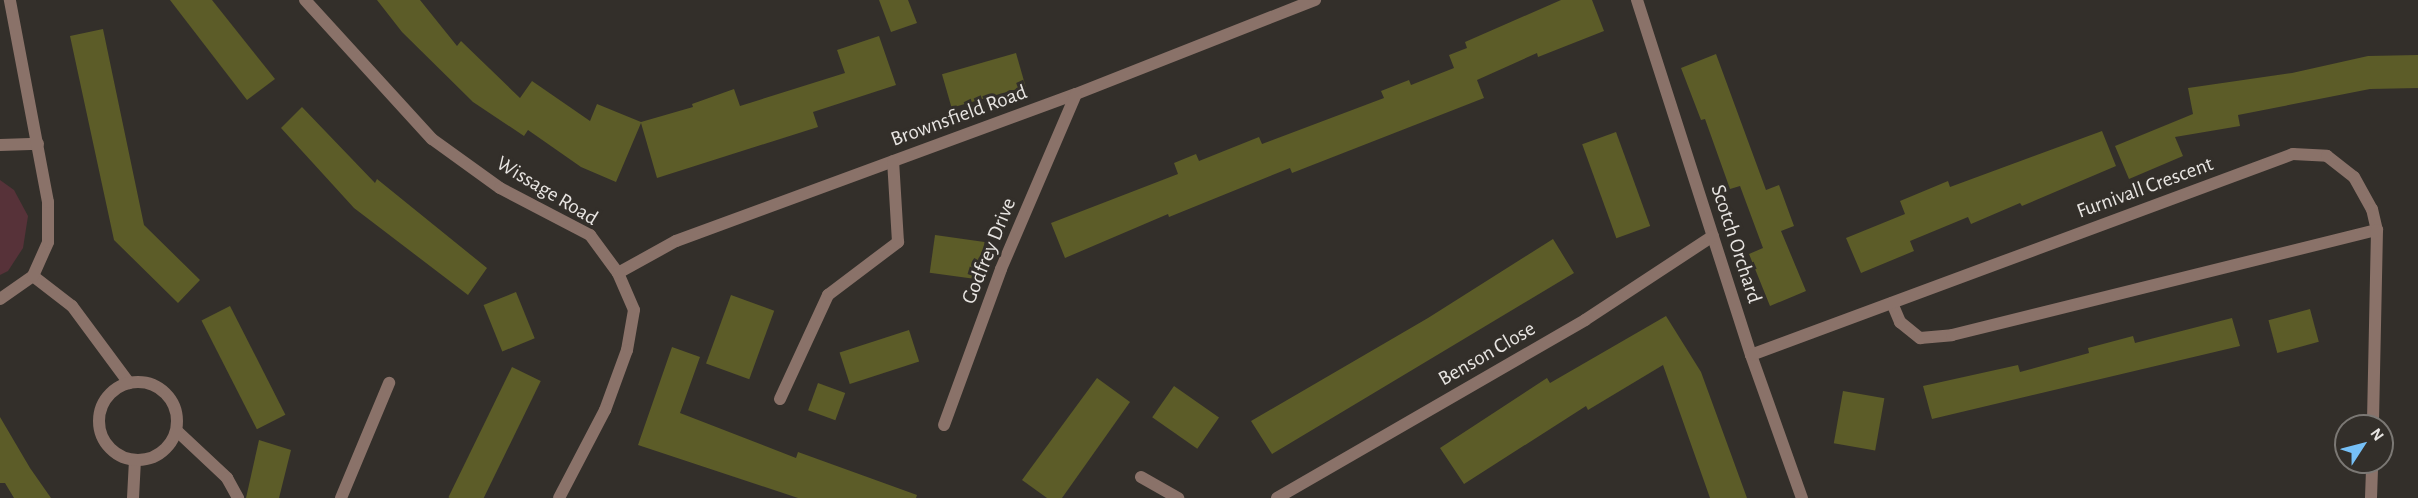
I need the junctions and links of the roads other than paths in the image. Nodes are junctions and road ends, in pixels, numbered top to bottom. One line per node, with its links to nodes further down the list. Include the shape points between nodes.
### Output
1 (10, 0): 7 (street)
2 (304, 0): 12 (street, Wissage Road, via 432,139 500,188 590,235)
3 (1315, 0): 5 (street, Brownsfield Road)
4 (1637, 0): 11 (street, Scotch Orchard)
5 (1292, 4): 6 (street, Brownsfield Road)
6 (1076, 94): 9 (street, Brownsfield Road); 21 (street, Godfrey Drive, via 1002,269)
7 (38, 144): 8 (street); 13 (street, via 48,202 48,242)
8 (0, 145)
9 (893, 161): 12 (street, Brownsfield Road, via 676,241); 19 (street, via 898,242 828,295)
10 (2377, 230): 15 (street, via 1952,335 1920,338 1900,322); 15 (street, Furnivall Crescent, via 2372,209 2355,177 2327,156 2293,154); 20 (street, Furnivall Crescent)
11 (1713, 236): 16 (street, Scotch Orchard); 31 (street, Benson Close, via 1585,320)
12 (618, 273): 29 (street, Wissage Road, via 633,310 627,350 605,410)
13 (33, 276): 14 (street); 17 (street, via 72,306)
14 (0, 299)
15 (1892, 303): 16 (street, Furnivall Crescent)
16 (1751, 355): 32 (street, Scotch Orchard)
17 (129, 383): 22 (street, via 142,382 166,393 178,418); 23 (street, via 110,394 100,413 99,425 107,445)
18 (389, 383): 28 (street)
19 (780, 399)
20 (2373, 414)
21 (944, 425)
22 (177, 431): 23 (street, via 161,453); 27 (street, via 227,478)
23 (135, 460): 26 (street)
24 (2372, 474): 33 (street)
25 (1141, 477): 30 (street)
26 (133, 498)
27 (238, 498)
28 (341, 498)
29 (559, 498)
30 (1178, 498)
31 (1276, 498)
32 (1802, 498)
33 (2372, 498)

